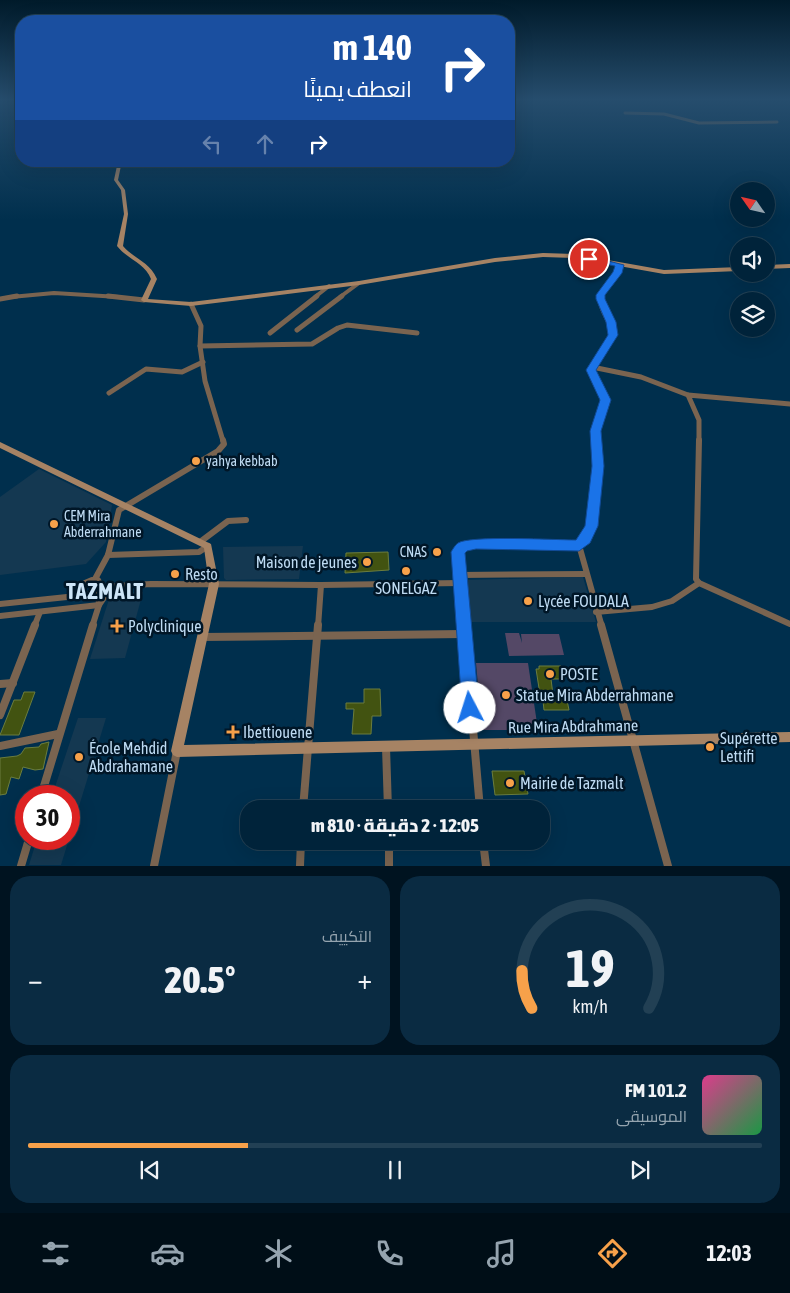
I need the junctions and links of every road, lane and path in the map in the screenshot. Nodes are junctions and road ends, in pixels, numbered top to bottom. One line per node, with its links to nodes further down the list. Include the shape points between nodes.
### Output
1 (119, 167): 9 (street, via 116,180 123,190 126,214 120,246 153,273)
2 (620, 265): 5 (street, via 664,272); 6 (street, via 574,256 543,255); 16 (street, via 618,273 600,295 613,335)
3 (790, 266): 4 (street)
4 (775, 267)
5 (730, 269)
6 (359, 283): 7 (street); 11 (street)
7 (329, 286): 10 (street); 12 (street)
8 (0, 299): 9 (street, via 38,293)
9 (144, 300): 10 (street)
10 (191, 304): 14 (street, via 201,326)
11 (297, 330)
12 (270, 333)
13 (418, 333): 14 (street, via 347,325 312,344)
14 (200, 346): 15 (street)
15 (203, 362): 17 (street, via 182,372 146,369); 21 (street, via 205,380 224,444 218,451)
16 (592, 367): 18 (street, via 646,377); 24 (street, via 605,400 596,431 598,466 592,526)
17 (109, 393)
18 (688, 395): 19 (street); 29 (street, via 699,420 696,579)
19 (790, 404)
20 (0, 445): 21 (street)
21 (126, 505): 23 (street); 25 (street, via 119,510)
22 (246, 520): 23 (street, via 228,521)
23 (204, 544): 25 (street, via 199,552); 30 (street)
24 (579, 546): 26 (street); 28 (street, via 463,546 458,552)
25 (108, 555): 27 (street)
26 (586, 574): 28 (street); 38 (street)
27 (95, 579): 33 (street, via 101,582); 34 (street, via 82,586 82,593)
28 (459, 579): 31 (street); 41 (street)
29 (699, 583): 38 (street, via 672,601 652,607); 40 (street)
30 (214, 584): 31 (street); 32 (street); 43 (street)
31 (321, 585): 42 (street)
32 (111, 587): 33 (street); 36 (street)
33 (100, 590): 34 (street); 36 (street)
34 (88, 595): 35 (street)
35 (0, 604)
36 (99, 606): 37 (street); 47 (street)
37 (40, 612): 39 (street); 44 (street)
38 (596, 612): 49 (street)
39 (0, 616)
40 (790, 624)
41 (464, 634): 42 (street); 50 (street)
42 (317, 635): 43 (street); 53 (street)
43 (202, 637): 54 (street)
44 (13, 683): 45 (street); 46 (street)
45 (0, 684)
46 (0, 715)
47 (58, 734): 51 (street); 55 (street)
48 (790, 738): 49 (street, Rue Mira Abdrahmane)
49 (633, 741): 50 (street, Rue Mira Abdrahmane); 68 (street)
50 (474, 745): 52 (street, Rue Mira Abdrahmane); 58 (street)
51 (0, 746)
52 (386, 747): 53 (street, Rue Mira Abdrahmane); 57 (street)
53 (307, 748): 54 (street, Rue Mira Abdrahmane); 56 (street)
54 (177, 752): 64 (street)
55 (44, 785)
56 (304, 800)
57 (388, 800)
58 (479, 800)
59 (26, 850): 63 (street)
60 (301, 850): 65 (street)
61 (389, 850): 66 (street)
62 (484, 850): 67 (street)
63 (21, 866)
64 (154, 866)
65 (300, 866)
66 (389, 866)
67 (486, 866)
68 (668, 866)

